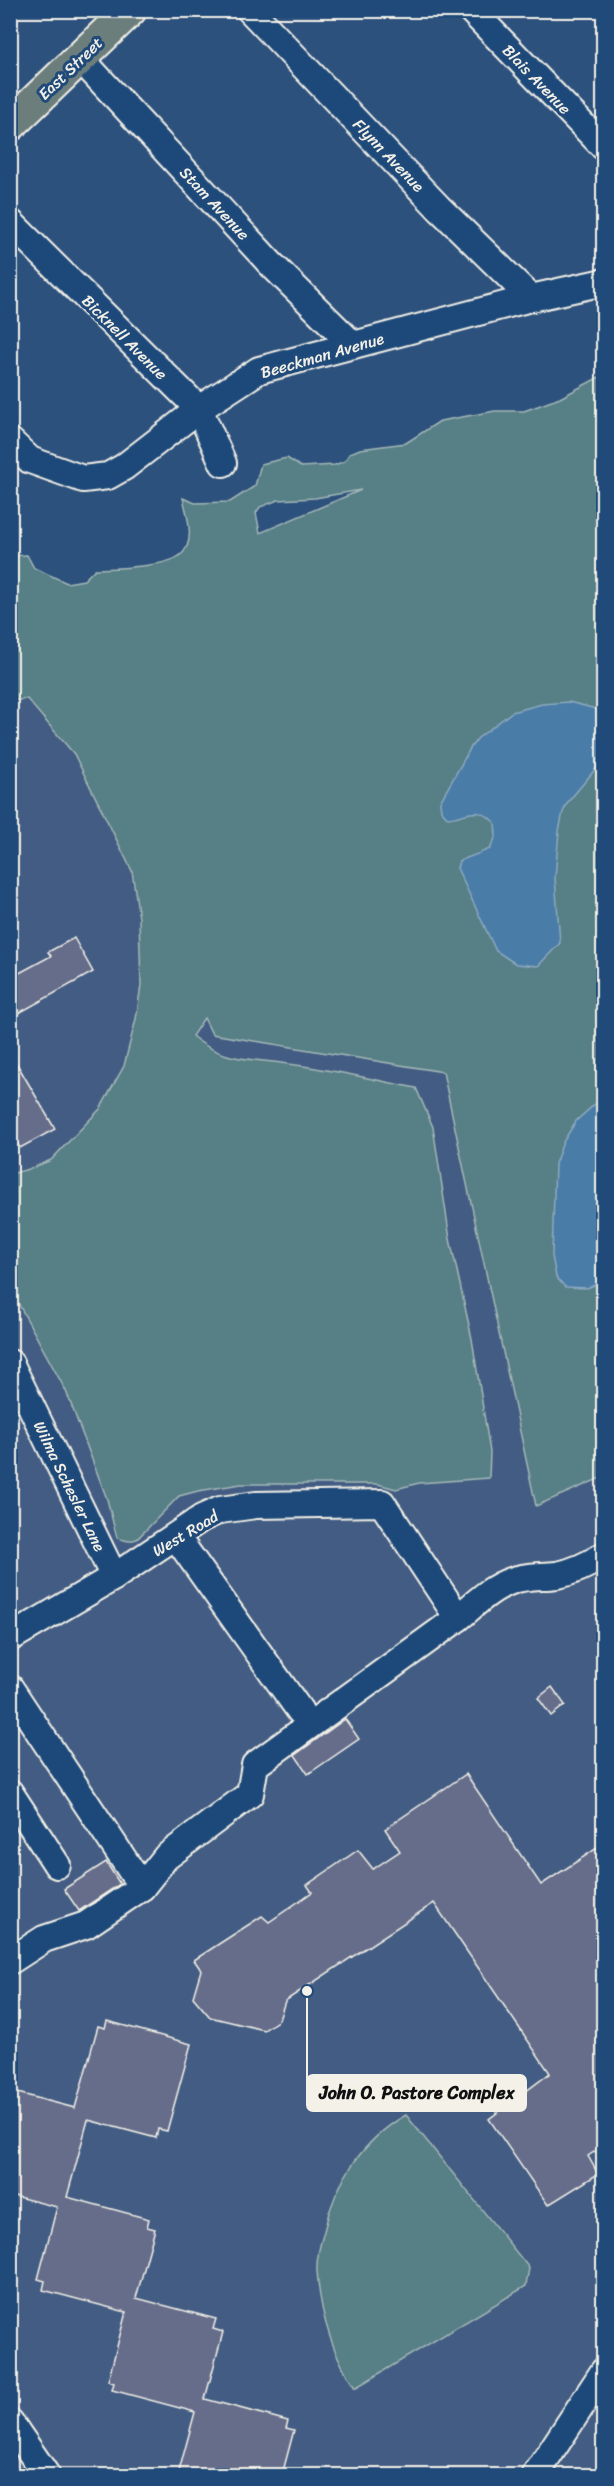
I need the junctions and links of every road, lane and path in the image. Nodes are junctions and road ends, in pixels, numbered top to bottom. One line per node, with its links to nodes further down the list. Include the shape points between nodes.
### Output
1 (130, 10): 4 (main road, East Street)
2 (250, 10): 9 (street, Flynn Avenue)
3 (471, 10): 6 (street, Blais Avenue)
4 (80, 58): 5 (main road, East Street); 10 (street, Stam Avenue, via 270,263)
5 (10, 125)
6 (603, 147)
7 (10, 222): 11 (street, Bicknell Avenue)
8 (603, 282): 9 (street, Beeckman Avenue)
9 (531, 298): 10 (street, Beeckman Avenue)
10 (353, 345): 11 (street, Beeckman Avenue, via 259,370)
11 (199, 409): 12 (street, Beeckman Avenue, via 108,476 83,479 30,460); 13 (street, Bicknell Avenue)
12 (10, 441)
13 (223, 463)
14 (10, 1363): 17 (street, Wilma Schesler Lane)
15 (177, 1538): 17 (street, West Road); 18 (street, West Road, via 202,1518 220,1510 382,1503); 21 (street)
16 (603, 1555): 18 (street, via 558,1575 508,1581)
17 (114, 1577): 19 (street, West Road)
18 (458, 1618): 24 (street, via 255,1766 250,1794 166,1857)
19 (10, 1638)
20 (10, 1689): 24 (street)
21 (300, 1711)
22 (10, 1793): 23 (street)
23 (57, 1865)
24 (142, 1887): 25 (street, via 86,1925 44,1939)
25 (10, 1960)
26 (603, 2371): 29 (street)
27 (10, 2422): 28 (street)
28 (47, 2475)
29 (535, 2475)

